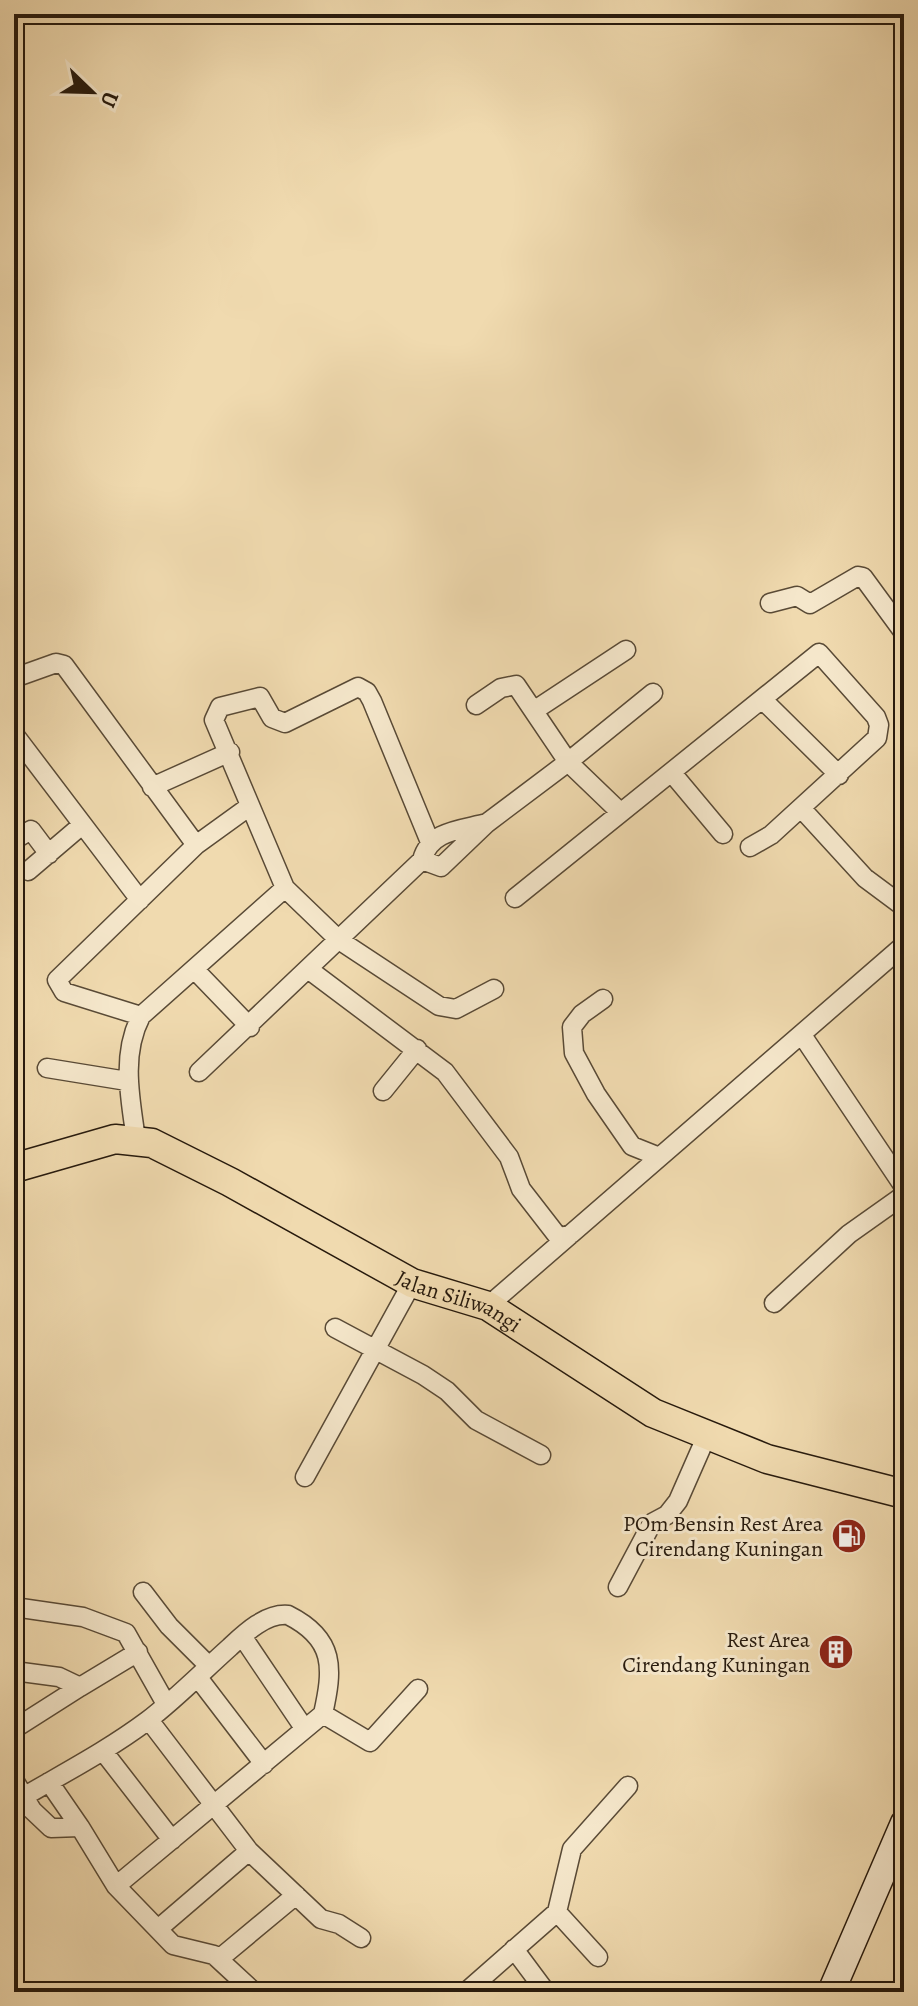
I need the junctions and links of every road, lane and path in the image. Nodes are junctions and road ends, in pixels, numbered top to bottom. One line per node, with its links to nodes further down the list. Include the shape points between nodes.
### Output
1 (770, 603): 2 (street, via 797,596 810,604 863,577)
2 (904, 633)
3 (626, 650): 8 (street)
4 (14, 678): 14 (street, via 64,665)
5 (653, 693): 11 (street)
6 (763, 700): 12 (street); 13 (street); 13 (street, via 819,653 879,725 877,738)
7 (476, 705): 8 (street, via 509,684 523,691)
8 (535, 710): 11 (street)
9 (14, 734): 19 (street)
10 (230, 752): 14 (street); 15 (street); 22 (street, via 214,720 220,707 260,697 272,718 285,723 358,687 364,689)
11 (568, 762): 17 (street); 18 (street)
12 (672, 773): 17 (street); 20 (street)
13 (839, 775): 16 (street)
14 (152, 787): 23 (street)
15 (250, 806): 23 (street); 28 (street)
16 (801, 808): 24 (street); 31 (street, via 865,878)
17 (620, 812): 29 (street)
18 (487, 823): 22 (street); 26 (street, via 441,867)
19 (82, 825): 25 (street); 30 (street)
20 (723, 834)
21 (14, 840): 25 (street, via 31,830)
22 (430, 842): 26 (street)
23 (196, 845): 30 (street)
24 (750, 847)
25 (49, 854): 27 (street)
26 (422, 860): 32 (street)
27 (28, 871)
28 (285, 888): 32 (street); 34 (street)
29 (515, 898)
30 (140, 900): 38 (street, via 57,980 64,992)
31 (904, 907)
32 (339, 940): 35 (street); 36 (street, via 447,1009 467,1005)
33 (904, 945): 40 (street)
34 (194, 969): 38 (street); 39 (street)
35 (308, 969): 39 (street); 41 (street)
36 (494, 989)
37 (603, 999): 47 (street, via 572,1027 574,1053 632,1146)
38 (141, 1016): 44 (street)
39 (250, 1027): 43 (street)
40 (802, 1035): 47 (street); 49 (street)
41 (417, 1049): 45 (street); 51 (street, via 445,1072 509,1157 521,1189 559,1238)
42 (47, 1068): 44 (street)
43 (199, 1072)
44 (127, 1081): 46 (street)
45 (383, 1091)
46 (136, 1139): 48 (main road, via 115,1139); 52 (main road, Jalan Siliwangi, via 230,1182)
47 (657, 1156): 51 (street)
48 (14, 1168)
49 (904, 1187)
50 (904, 1195): 53 (street, via 849,1234)
51 (571, 1234): 54 (street)
52 (412, 1283): 54 (main road, Jalan Siliwangi); 56 (street)
53 (774, 1303)
54 (488, 1306): 57 (main road, Jalan Siliwangi, via 653,1413)
55 (335, 1328): 56 (street)
56 (377, 1350): 58 (street, via 447,1391 476,1420); 59 (street)
57 (707, 1435): 60 (main road, Jalan Siliwangi, via 767,1459); 61 (street, via 678,1501 652,1523)
58 (541, 1455)
59 (305, 1477)
60 (904, 1494)
61 (618, 1587)
62 (143, 1592): 67 (street)
63 (14, 1607): 65 (street, via 110,1624 126,1633)
64 (242, 1636): 67 (street); 71 (street, via 280,1614 293,1617 319,1640 332,1674); 73 (street)
65 (138, 1652): 68 (street); 70 (street)
66 (14, 1671): 68 (street, via 59,1677)
67 (204, 1672): 70 (street); 76 (street)
68 (80, 1687): 74 (street)
69 (418, 1689): 71 (street, via 370,1742)
70 (166, 1704): 72 (street)
71 (323, 1714): 73 (street)
72 (149, 1720): 75 (street); 80 (street)
73 (304, 1728): 76 (street)
74 (14, 1729)
75 (103, 1751): 77 (street); 83 (street)
76 (264, 1764): 80 (street)
77 (49, 1782): 79 (street); 82 (street)
78 (628, 1786): 87 (street, via 572,1849)
79 (19, 1788): 82 (street, via 51,1828)
80 (214, 1804): 83 (street); 84 (street)
81 (904, 1823): 96 (main road)
82 (80, 1827): 85 (street)
83 (172, 1840): 85 (street)
84 (249, 1851): 86 (street); 88 (street)
85 (116, 1886): 88 (street)
86 (296, 1895): 89 (street, via 321,1919); 92 (street)
87 (557, 1912): 90 (street); 91 (street)
88 (158, 1929): 92 (street, via 173,1945)
89 (361, 1938)
90 (514, 1949): 94 (street); 95 (street)
91 (598, 1957)
92 (219, 1959): 93 (street)
93 (254, 1992)
94 (467, 1992)
95 (546, 1992)
96 (831, 1992)

